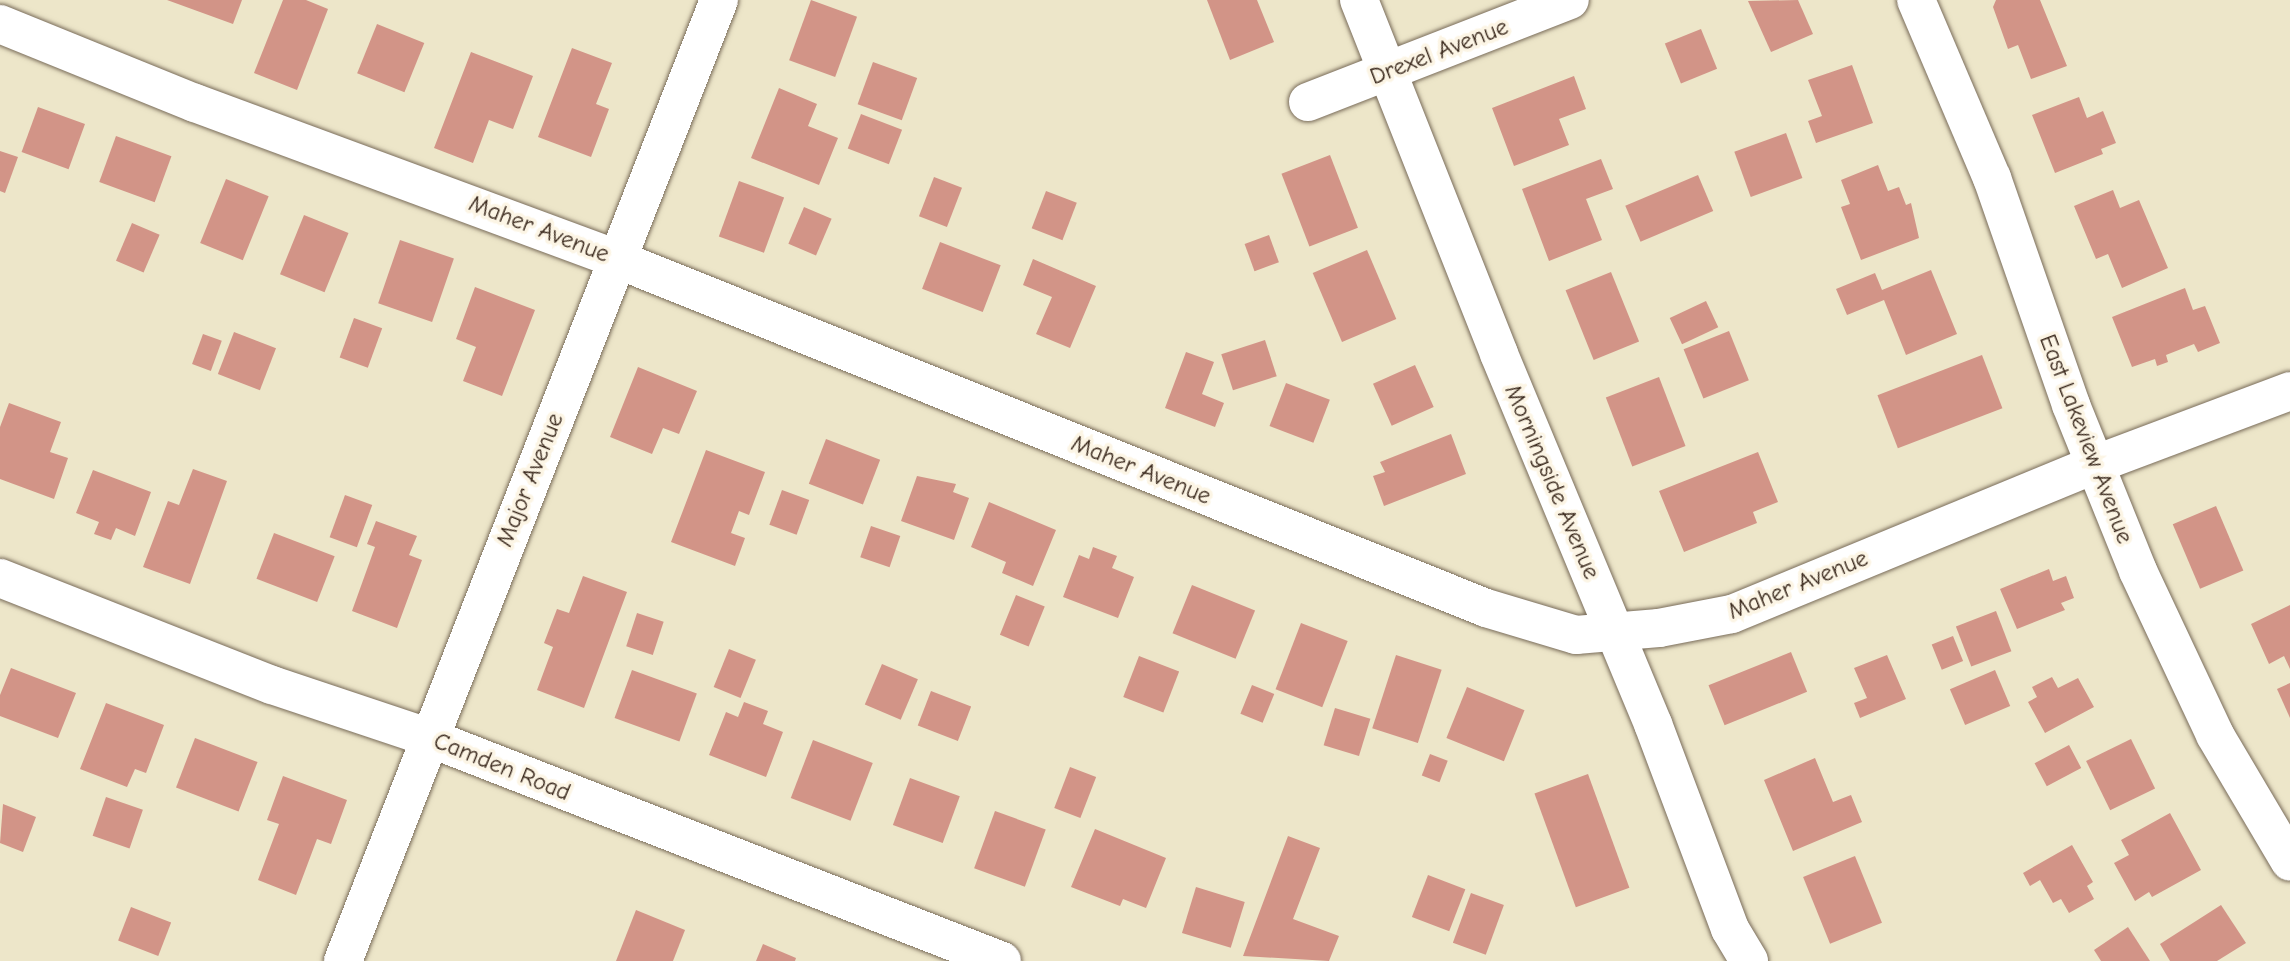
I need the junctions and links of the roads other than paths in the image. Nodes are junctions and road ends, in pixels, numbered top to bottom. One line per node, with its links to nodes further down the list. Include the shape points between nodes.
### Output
1 (719, 0): 8 (street, Major Avenue)
2 (1359, 0): 6 (street, Morningside Avenue)
3 (1570, 0): 6 (street, Drexel Avenue)
4 (1916, 0): 10 (street, East Lakeview Avenue, via 1992,178)
5 (0, 24): 8 (street, Maher Avenue, via 195,103)
6 (1387, 71): 7 (street, Drexel Avenue); 12 (street, Morningside Avenue)
7 (1308, 102)
8 (614, 258): 12 (street, Maher Avenue, via 1486,608 1576,635); 13 (street, Major Avenue)
9 (2290, 391): 10 (street, Maher Avenue)
10 (2096, 464): 12 (street, Maher Avenue, via 1732,614); 14 (street, East Lakeview Avenue, via 2138,571 2215,735)
11 (0, 578): 13 (street, Camden Road, via 272,685)
12 (1616, 634): 17 (street, Morningside Avenue, via 1730,929)
13 (427, 737): 15 (street, Major Avenue); 16 (street, Camden Road)
14 (2290, 862)
15 (343, 961)
16 (1002, 961)
17 (1749, 961)

